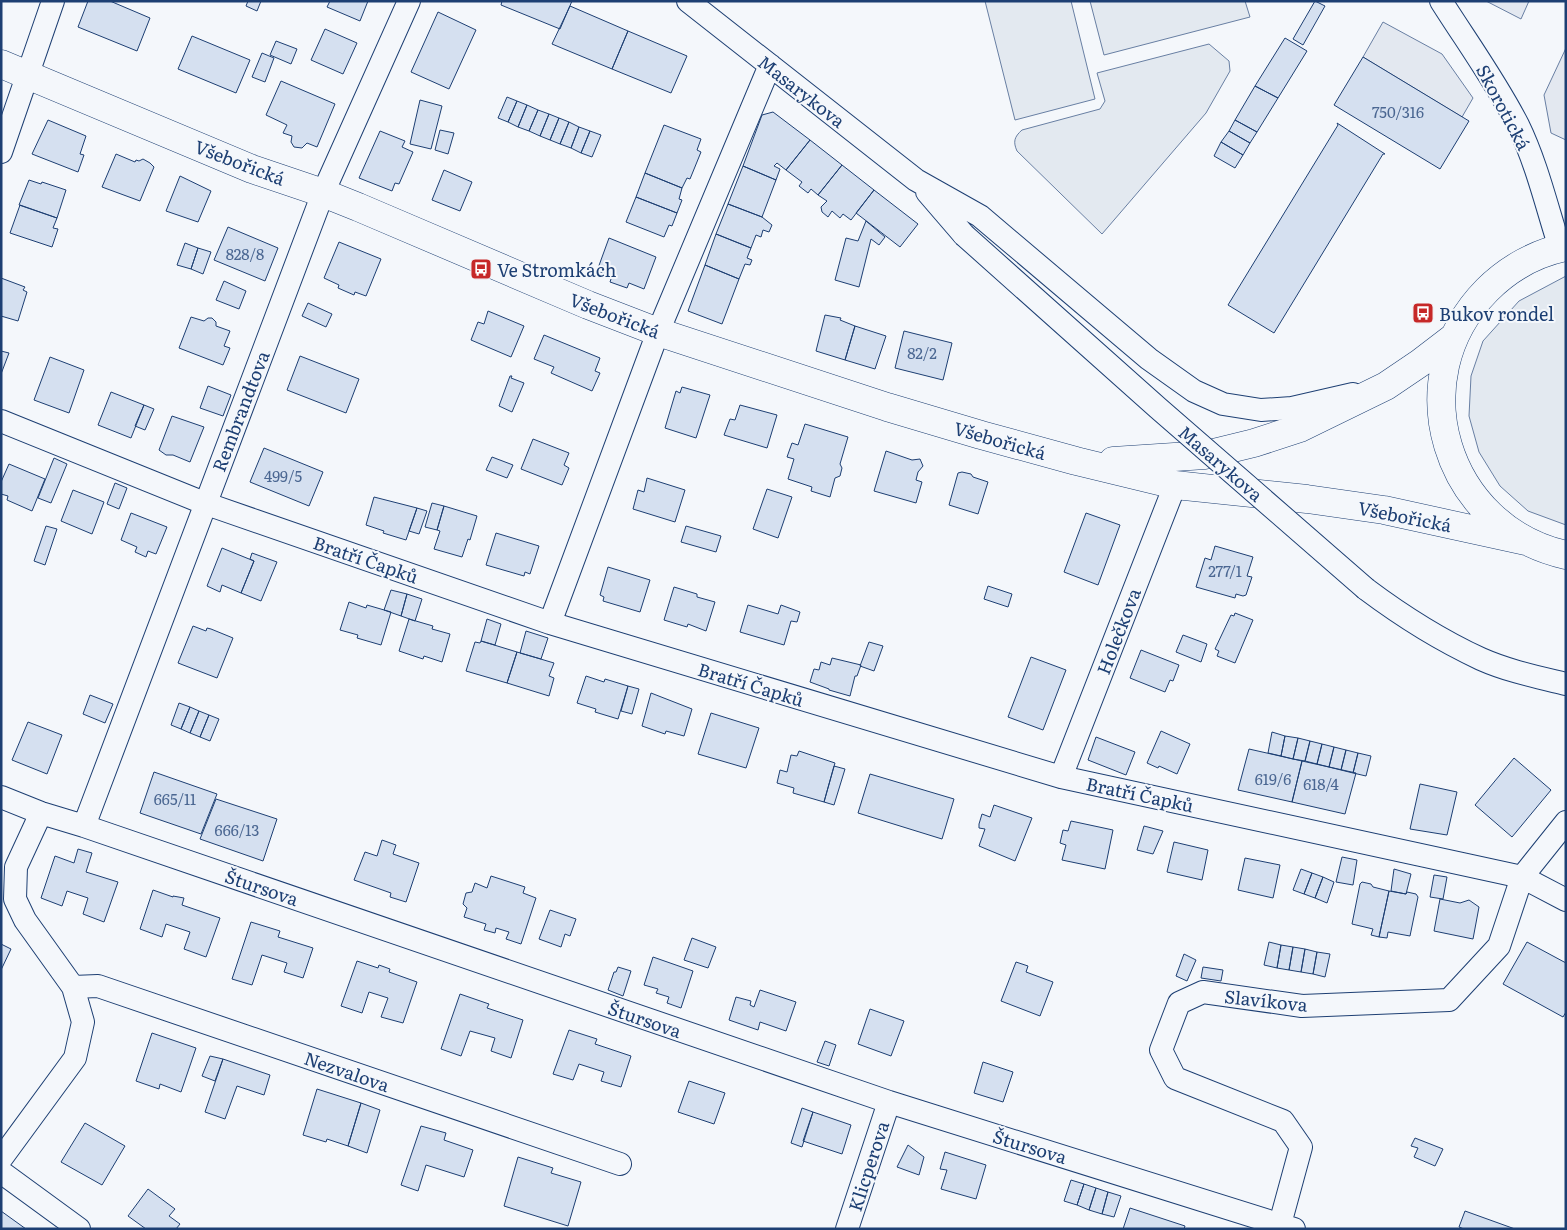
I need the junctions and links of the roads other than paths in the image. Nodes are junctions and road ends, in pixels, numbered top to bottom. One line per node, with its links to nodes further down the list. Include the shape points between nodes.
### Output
1 (53, 1): 7 (street)
2 (409, 1): 10 (street, Rembrandtova)
3 (688, 1): 6 (street, Masarykova)
4 (1441, 1): 11 (street, Skorotická, via 1518,127)
5 (1, 64): 7 (main road, Všebořická)
6 (770, 65): 9 (street, Masarykova); 12 (street)
7 (28, 76): 8 (street); 10 (main road, Všebořická, via 252,168)
8 (1, 152)
9 (916, 180): 14 (street, Masarykova, via 980,216 1149,359 1194,391 1223,404 1261,410 1292,408); 22 (street, Masarykova, bridge, via 964,235 1366,589 1405,618 1482,660)
10 (323, 193): 12 (main road, Všebořická); 18 (street, Rembrandtova)
11 (1563, 248): 13 (main road, via 1532,258 1495,282 1464,318)
12 (658, 332): 16 (main road, Všebořická, via 887,407); 21 (street)
13 (1454, 337): 14 (main road, Všebořická); 19 (main road, via 1441,390 1441,417 1449,450 1474,497 1507,530)
14 (1386, 386): 16 (main road, Všebořická, via 1300,428 1205,455)
15 (1, 420): 18 (street, Bratří Čapků)
16 (1076, 461): 17 (main road, Všebořická)
17 (1175, 485): 19 (main road, Všebořická, via 1384,510); 23 (street, Holečkova)
18 (204, 503): 21 (street, Bratří Čapků); 27 (street, Rembrandtova)
19 (1526, 541): 20 (main road)
20 (1566, 555)
21 (550, 622): 23 (street, Bratří Čapků)
22 (1566, 684)
23 (1061, 777): 28 (street, Bratří Čapků)
24 (1, 796): 25 (street, Štursova)
25 (41, 813): 27 (street, Štursova); 30 (street, via 16,867 15,899 25,920)
26 (1566, 822): 28 (street, Slavíkova)
27 (84, 826): 31 (street, Štursova)
28 (1522, 878): 29 (street, Bratří Čapků); 35 (street, Slavíkova, via 1499,946 1449,1000 1302,1006 1203,992 1179,1003 1161,1050 1174,1078 1283,1121 1301,1147)
29 (1566, 900)
30 (73, 988): 32 (street, via 83,1022 75,1058); 33 (street, Nezvalova, via 98,986)
31 (889, 1102): 35 (street, Štursova); 37 (street, Klicperova)
32 (1, 1159)
33 (620, 1164)
34 (1, 1172): 36 (street)
35 (1287, 1227)
36 (78, 1229)
37 (848, 1229)

